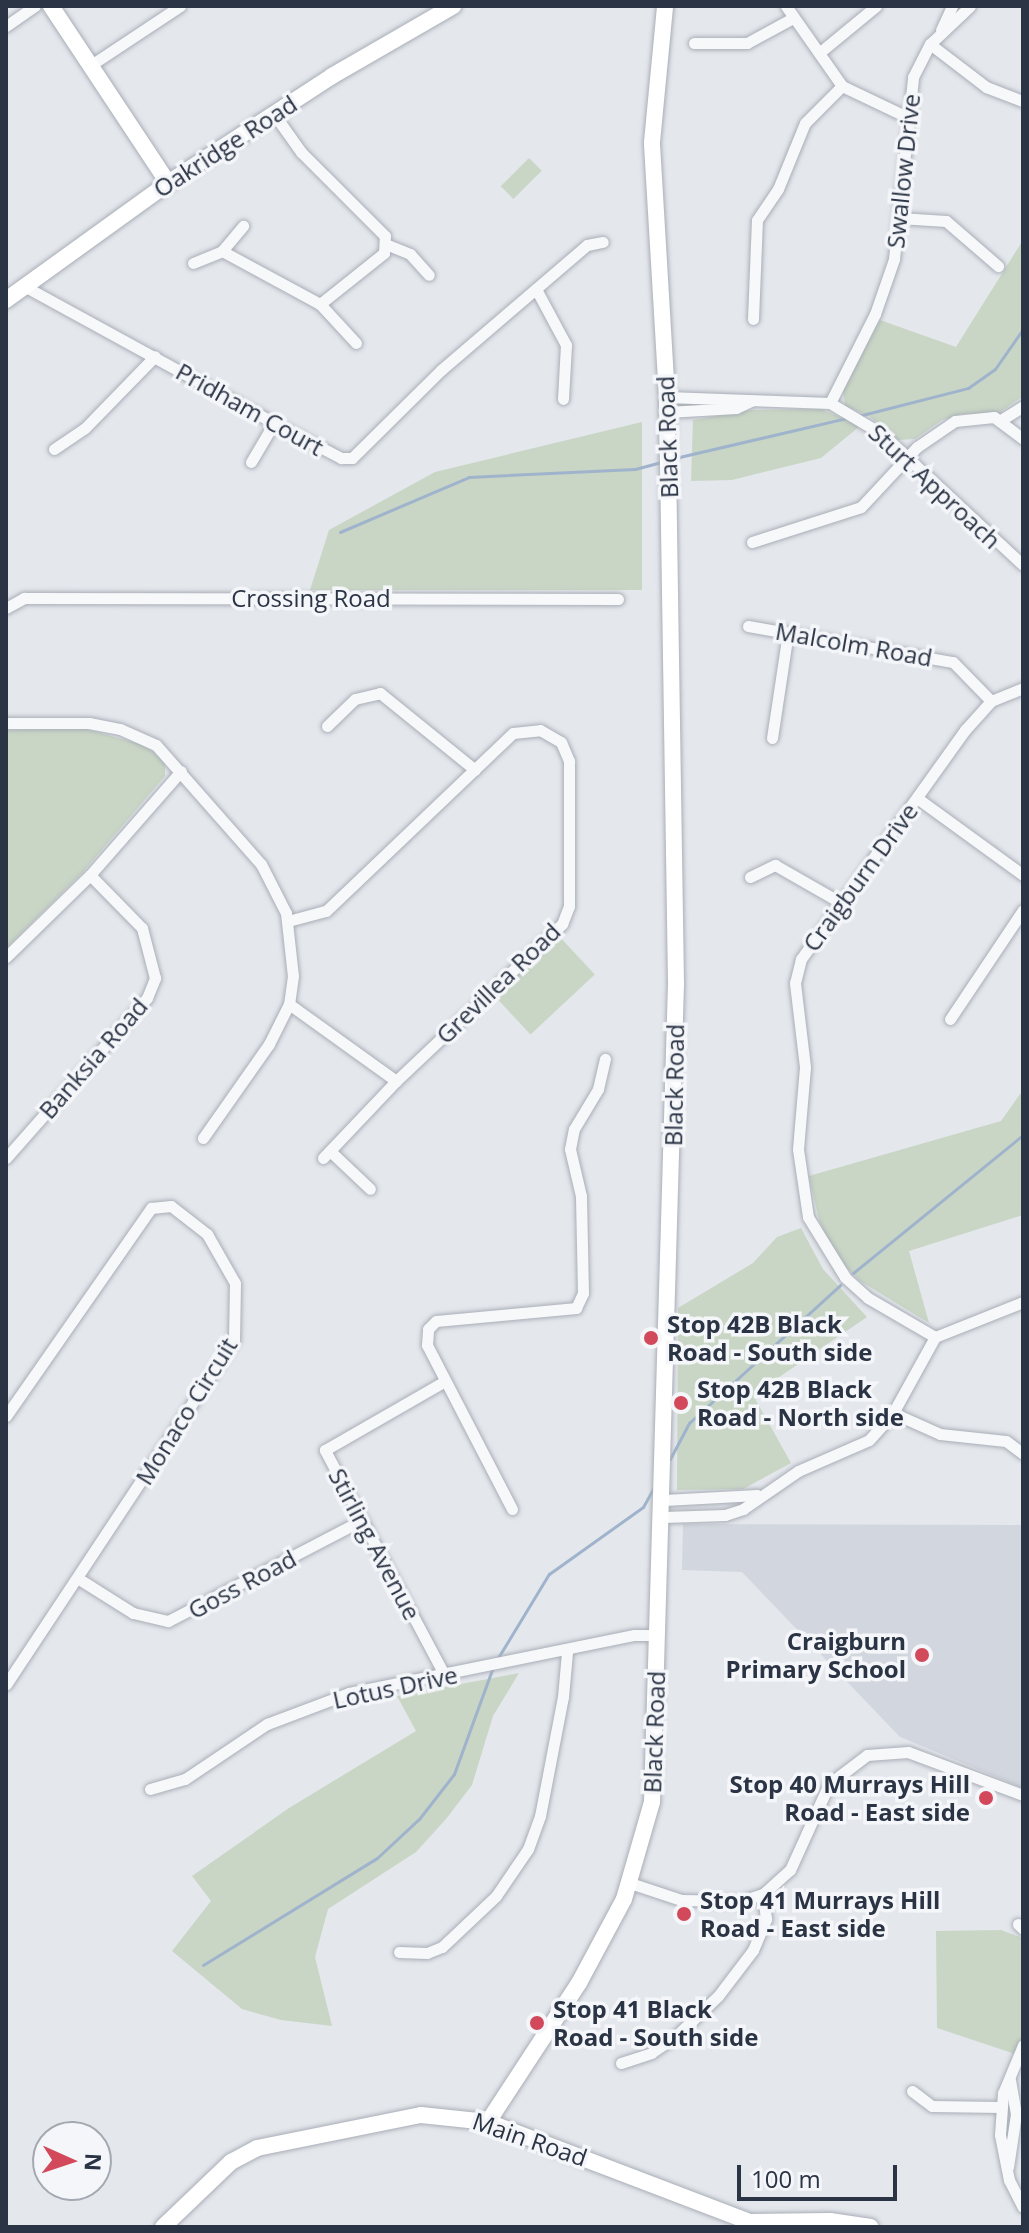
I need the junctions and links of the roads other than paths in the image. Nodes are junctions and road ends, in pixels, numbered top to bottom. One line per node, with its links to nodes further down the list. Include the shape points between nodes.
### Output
1 (35, 6): 11 (street)
2 (51, 6): 16 (main road)
3 (180, 6): 16 (street)
4 (453, 6): 19 (main road, Oakridge Road)
5 (665, 6): 39 (main road, Black Road, via 652,142)
6 (786, 6): 10 (street)
7 (876, 6): 15 (street)
8 (952, 6): 12 (street, Swallow Drive)
9 (970, 6): 12 (street, Swallow Drive)
10 (793, 18): 13 (street, via 747,43); 15 (street)
11 (6, 26)
12 (941, 30): 14 (street, Swallow Drive)
13 (694, 43)
14 (930, 44): 18 (street, via 986,87); 20 (street, Swallow Drive, via 913,77)
15 (819, 53): 17 (street)
16 (91, 65): 21 (main road)
17 (842, 86): 20 (street); 34 (street, via 805,123 778,189 757,220)
18 (1023, 101)
19 (274, 114): 21 (main road, Oakridge Road); 25 (street, via 301,152)
20 (907, 117): 22 (street, Swallow Drive)
21 (168, 183): 30 (main road, Oakridge Road)
22 (899, 218): 28 (street, via 946,221); 38 (street, Swallow Drive, via 894,259 875,314)
23 (243, 226): 26 (street)
24 (603, 242): 31 (street, Pridham Court, via 587,245)
25 (388, 245): 29 (street, via 410,254); 33 (street)
26 (222, 251): 27 (street); 33 (street)
27 (193, 263)
28 (998, 266)
29 (429, 275)
30 (24, 286): 32 (main road, Oakridge Road); 36 (street, Pridham Court)
31 (536, 289): 37 (street, via 566,345); 42 (street, Pridham Court, via 441,370 352,458 341,458)
32 (6, 300)
33 (320, 304): 35 (street)
34 (753, 319)
35 (356, 343)
36 (155, 356): 42 (street, Pridham Court); 44 (street, via 85,428)
37 (563, 399)
38 (830, 403): 39 (street, Sturt Approach); 45 (street, Sturt Approach, via 882,434)
39 (667, 404): 82 (main road, Black Road, via 676,983)
40 (1023, 406): 41 (street)
41 (1001, 420): 43 (street); 45 (street, via 985,416 955,421)
42 (274, 423): 46 (street)
43 (1023, 439)
44 (54, 449)
45 (907, 458): 47 (street, via 861,507); 48 (street, Sturt Approach)
46 (251, 462)
47 (752, 542)
48 (1023, 565)
49 (618, 599): 50 (street, Crossing Road, via 24,598)
50 (6, 608)
51 (748, 626): 52 (street, Malcolm Road)
52 (788, 632): 54 (street, Malcolm Road, via 953,662); 57 (street)
53 (1023, 688): 54 (street)
54 (991, 701): 60 (street, Craigburn Drive)
55 (6, 723): 59 (street, via 120,729 156,745)
56 (327, 726): 58 (street, via 355,699 380,693)
57 (772, 738)
58 (475, 770): 66 (street, Grevillea Road, via 326,911); 71 (street, Grevillea Road, via 513,733 540,730 561,742 569,761 569,906 562,924)
59 (181, 771): 61 (street); 66 (street, via 261,864)
60 (917, 798): 62 (street); 64 (street, Craigburn Drive)
61 (90, 875): 67 (street); 73 (street, Banksia Road, via 142,928 155,978 147,998)
62 (1023, 875)
63 (750, 877): 64 (street, via 775,865)
64 (843, 904): 76 (street, Craigburn Drive, via 801,959 795,983 805,1067 800,1186 822,1247 845,1277 868,1298)
65 (1023, 910): 69 (street)
66 (288, 921): 68 (street, via 293,976)
67 (6, 957)
68 (289, 1004): 71 (street); 72 (street, via 269,1044)
69 (950, 1019)
70 (605, 1059): 77 (street, via 598,1089 574,1129 570,1149 581,1196 583,1293 576,1308 436,1321 428,1329 427,1345)
71 (396, 1081): 74 (street, Grevillea Road, via 326,1155)
72 (203, 1138)
73 (6, 1158)
74 (370, 1189)
75 (1023, 1302): 76 (street)
76 (935, 1337): 78 (street)
77 (445, 1381): 83 (street); 85 (street, Stirling Avenue, via 325,1450)
78 (893, 1413): 80 (street, via 940,1434 1006,1441); 81 (street, via 869,1440 798,1471)
79 (6, 1416): 86 (street, Monaco Circuit, via 151,1208 171,1206 207,1234 235,1283 234,1340)
80 (1023, 1454)
81 (766, 1493): 82 (street, via 736,1500); 84 (street, via 725,1515)
82 (664, 1500): 84 (main road, Black Road)
83 (512, 1509)
84 (664, 1517): 87 (main road, Black Road)
85 (362, 1520): 86 (street, Goss Road, via 168,1621 133,1613); 89 (street, Stirling Avenue)
86 (79, 1579): 90 (street, Monaco Circuit)
87 (657, 1635): 88 (street, Lotus Drive, via 634,1635); 93 (main road, Black Road, via 652,1802)
88 (567, 1652): 89 (street, Lotus Drive); 95 (street, via 561,1712 528,1849 496,1896 442,1947 427,1953)
89 (445, 1676): 91 (street, Lotus Drive, via 310,1705 267,1724 185,1779)
90 (6, 1684)
91 (150, 1789)
92 (1023, 1795): 94 (street, via 908,1752 867,1755 829,1784 790,1870)
93 (630, 1883): 94 (street, via 681,1900 741,1901); 101 (main road, Black Road, via 579,1983)
94 (763, 1894): 97 (street, via 766,1919 753,1950 718,1996 675,2037 651,2053)
95 (399, 1952)
96 (1023, 2045): 98 (street)
97 (621, 2063)
98 (1010, 2081): 100 (street); 102 (street, via 1016,2114)
99 (912, 2091): 100 (street, via 932,2106)
100 (1001, 2107): 102 (street)
101 (488, 2122): 104 (main road, Main Road, via 421,2115 257,2148 220,2171); 105 (main road, Main Road, via 750,2222 830,2221)
102 (1007, 2169): 103 (street)
103 (1023, 2207)
104 (163, 2227)
105 (871, 2227)

